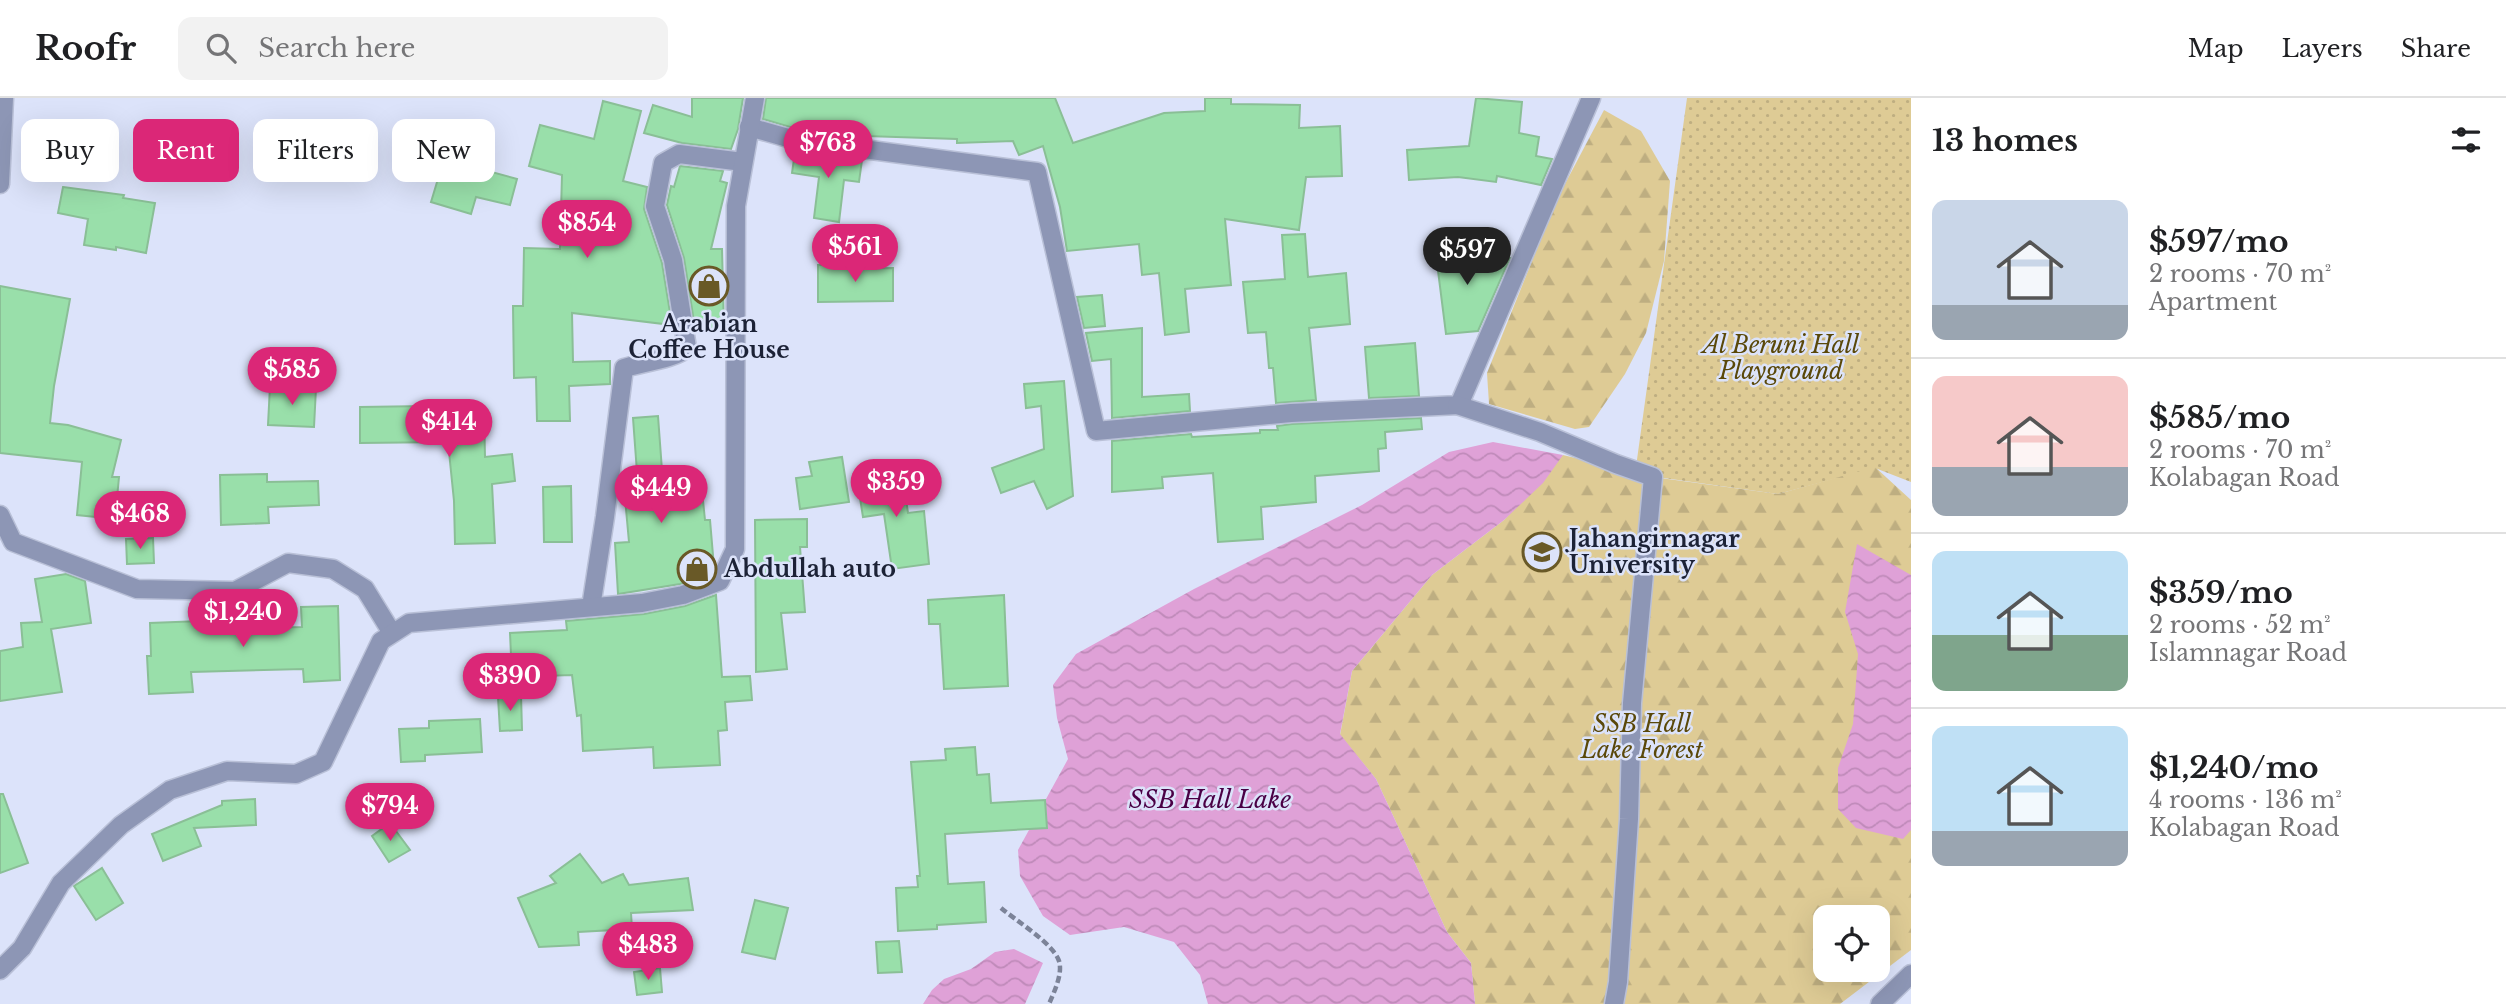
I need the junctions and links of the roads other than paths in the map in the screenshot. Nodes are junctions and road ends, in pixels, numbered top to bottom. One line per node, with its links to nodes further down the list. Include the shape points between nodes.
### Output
1 (4, 98): 6 (street)
2 (755, 98): 4 (street)
3 (1591, 98): 7 (street)
4 (748, 127): 5 (street); 7 (street, via 795,141 1037,172 1096,430)
5 (743, 162): 9 (street, via 736,206 735,549 720,581 683,595); 9 (street, via 679,153 663,163 655,206 673,260 687,348 681,355 624,368)
6 (0, 184)
7 (1457, 405): 13 (street, via 1541,432 1653,477 1632,703 1629,819)
8 (0, 515): 10 (street, via 13,542 137,589 235,591 288,563 333,569 365,589)
9 (591, 607): 10 (street, via 409,623)
10 (392, 634): 11 (street, via 381,640 323,762 296,774 227,771 170,790 121,825 61,883 22,948)
11 (0, 970)
12 (1911, 974): 14 (street)
13 (1614, 1004)
14 (1880, 1004)

